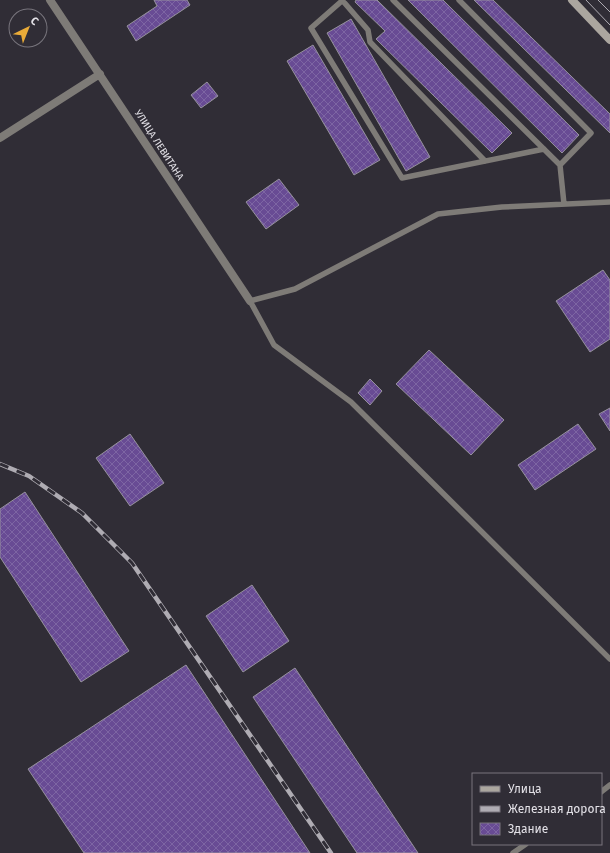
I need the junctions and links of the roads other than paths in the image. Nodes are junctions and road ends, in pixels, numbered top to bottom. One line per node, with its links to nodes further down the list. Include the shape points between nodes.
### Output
1 (50, 0): 7 (street, УЛИЦА ЛЕВИТАНА)
2 (342, 0): 10 (lane, via 368,30 370,42); 10 (lane, via 311,28 402,178)
3 (393, 0): 9 (lane)
4 (459, 0): 11 (lane, via 591,133)
5 (572, 0): 6 (street)
6 (610, 40)
7 (100, 74): 8 (street); 14 (street, УЛИЦА ЛЕВИТАНА)
8 (0, 138)
9 (544, 149): 10 (lane); 11 (lane)
10 (485, 161)
11 (560, 165): 13 (lane)
12 (610, 202): 13 (lane)
13 (564, 204): 14 (lane, via 438,214 295,289)
14 (250, 302): 15 (lane, via 274,345 351,402)
15 (610, 659)
16 (610, 785): 17 (lane)
17 (602, 791)
18 (525, 845): 19 (lane)
19 (513, 853)

